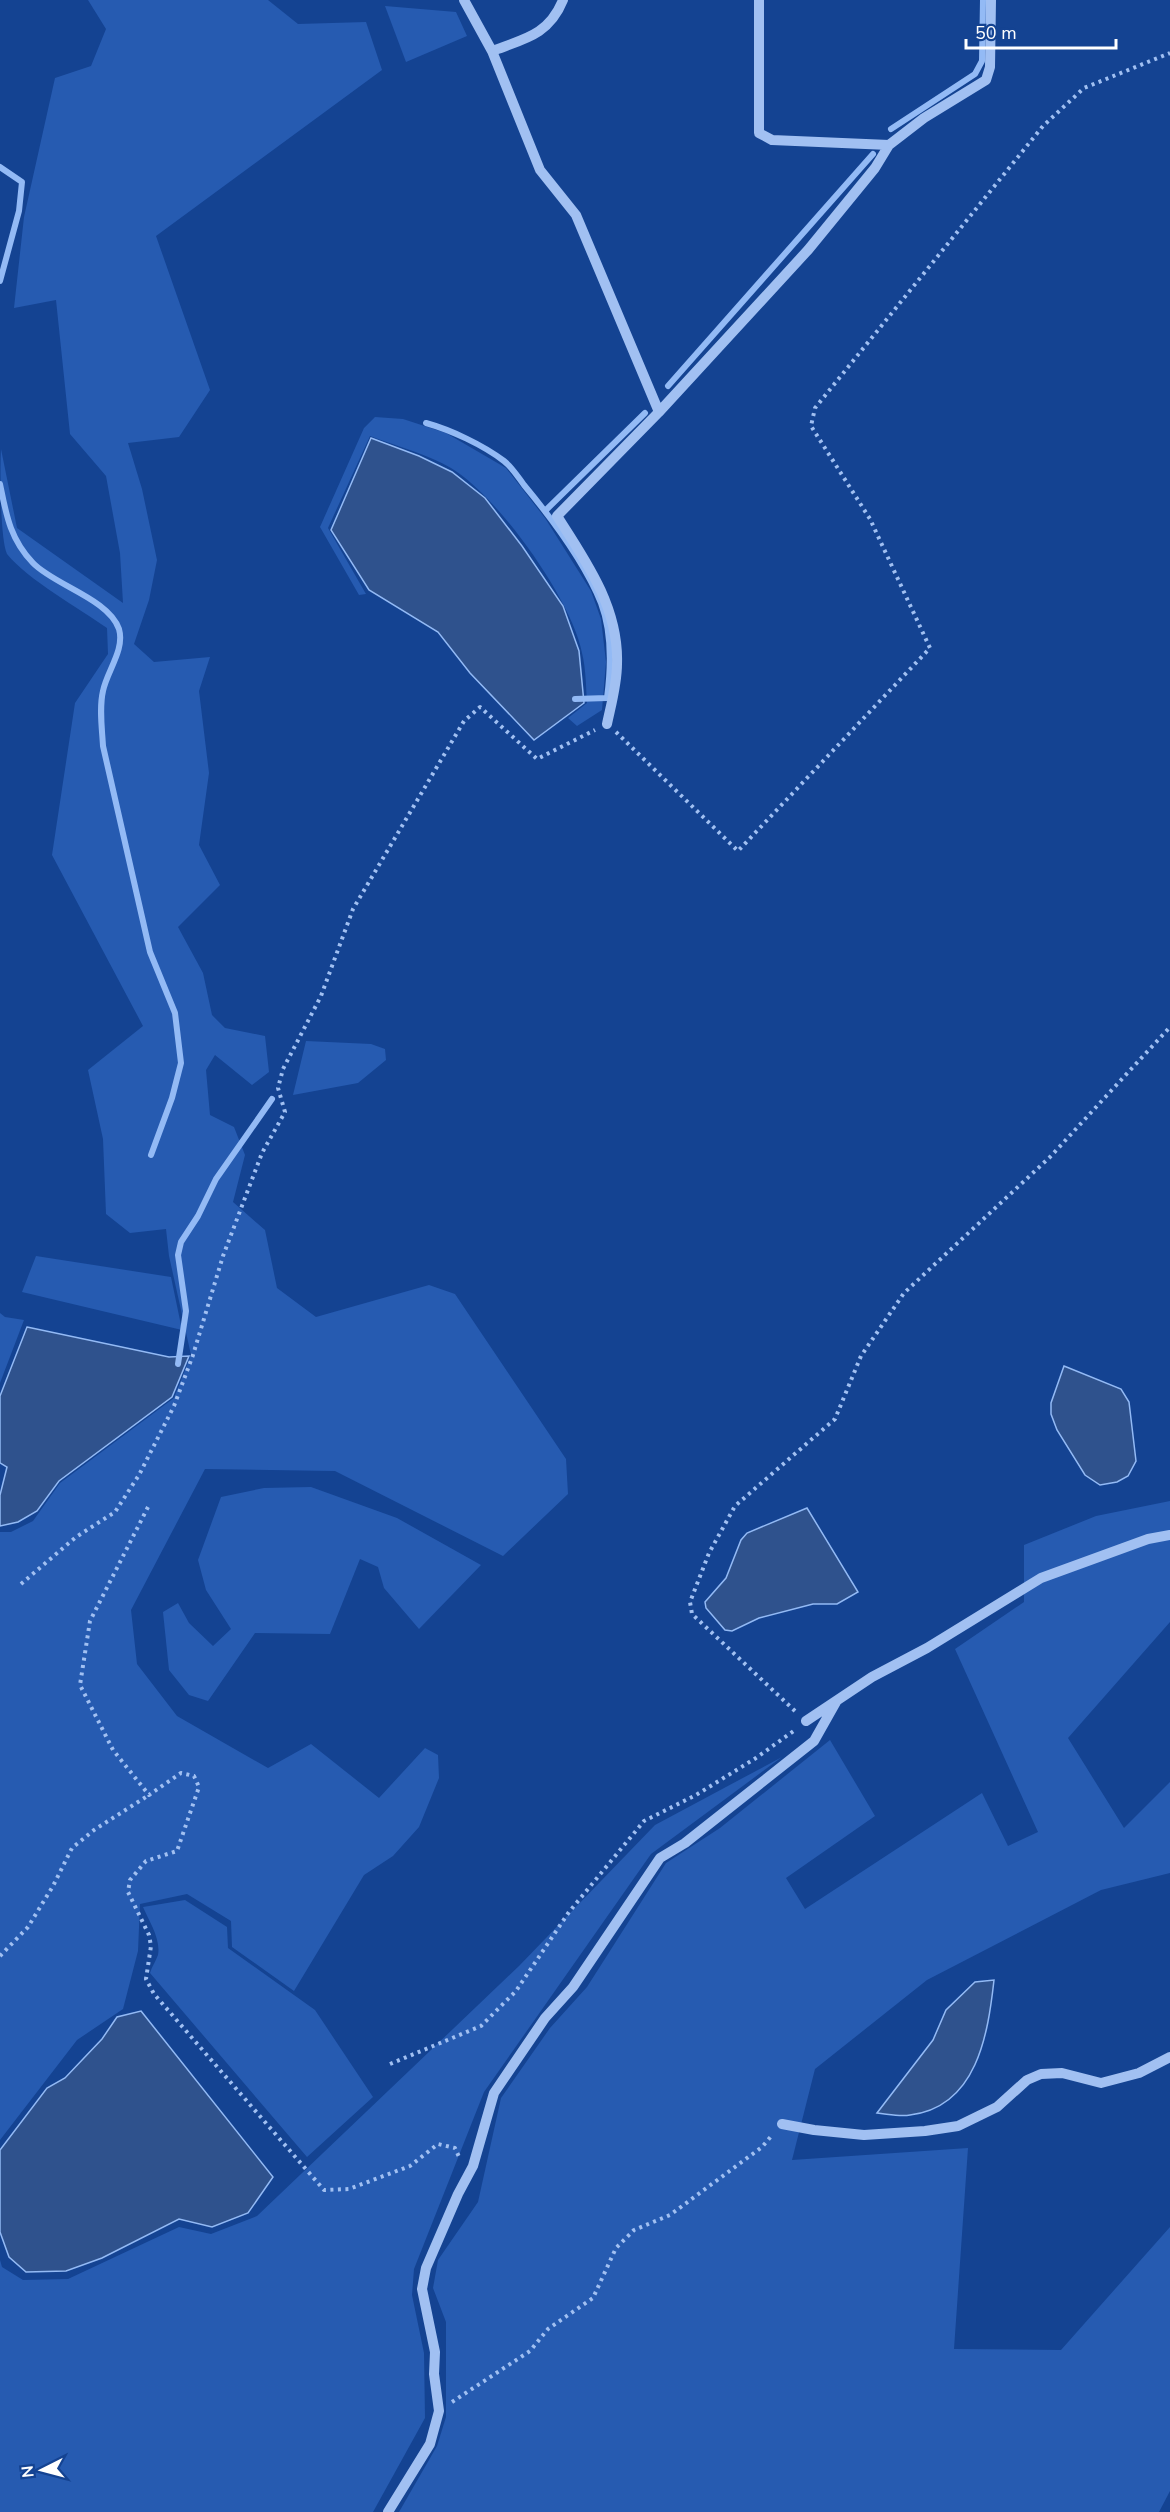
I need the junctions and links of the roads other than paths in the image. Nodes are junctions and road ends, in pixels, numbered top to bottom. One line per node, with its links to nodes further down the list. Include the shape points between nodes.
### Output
1 (464, 0): 5 (street)
2 (563, 0): 5 (street, via 558,13 537,34)
3 (759, 0): 6 (street, via 759,133 772,141)
4 (991, 0): 6 (street, via 990,67 986,80 924,118)
5 (492, 51): 7 (street, via 540,170 576,215)
6 (890, 145): 7 (street, via 808,250)
7 (659, 412): 8 (street, via 557,516 609,605 617,665)
8 (607, 724)
9 (1170, 1534): 10 (street, via 1041,1578)
10 (836, 1702): 11 (street); 14 (street, via 814,1741 685,1843 660,1858 573,1987 545,2018 494,2093 473,2166 426,2268 422,2289 435,2352 438,2411 430,2444)
11 (806, 1721)
12 (1170, 2057): 13 (street, via 1138,2073 1101,2084 1062,2073 1041,2074 1027,2080 997,2107 958,2126 864,2135)
13 (782, 2124)
14 (388, 2512)

